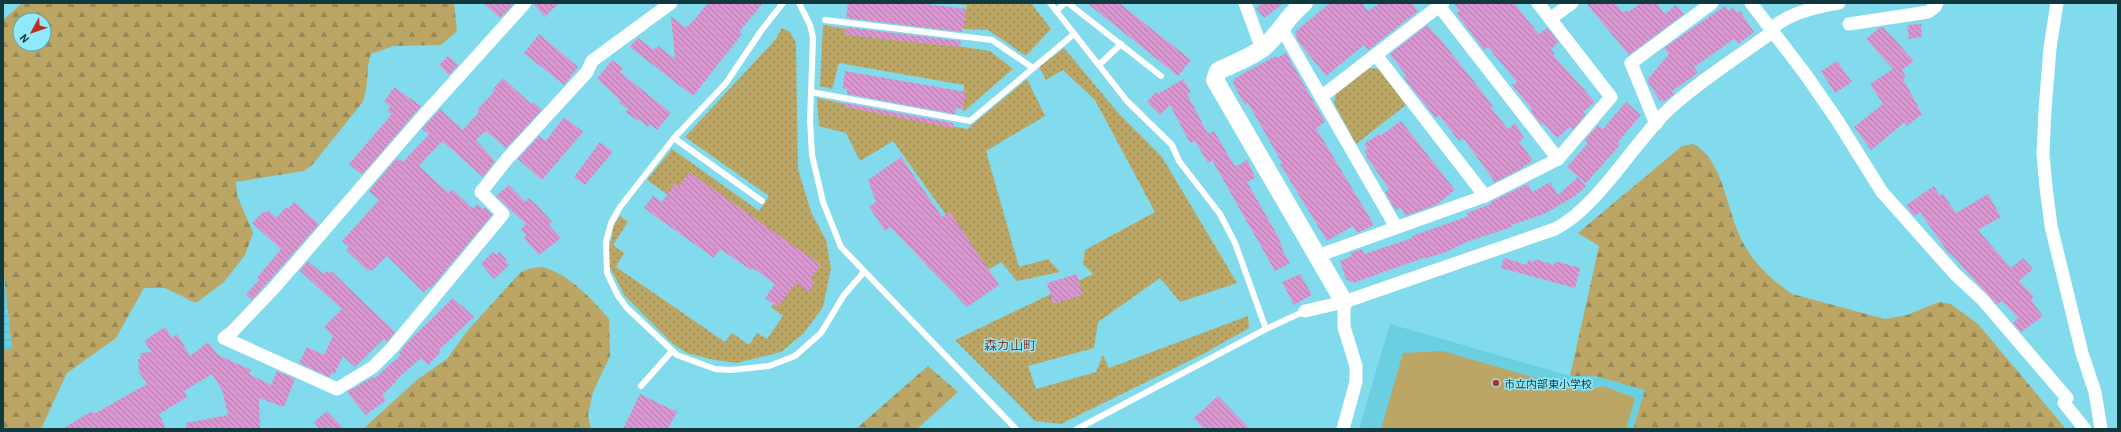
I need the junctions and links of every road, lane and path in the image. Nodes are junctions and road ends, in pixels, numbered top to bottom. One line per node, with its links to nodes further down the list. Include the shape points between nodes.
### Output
1 (525, 3): 2 (street, via 274,288 224,338 337,389 373,367 397,342 503,214 481,192 506,159 587,72 592,62)
2 (671, 3)
3 (783, 3): 35 (lane, via 726,83)
4 (799, 3): 32 (lane, via 810,25 813,38)
5 (1050, 3): 19 (lane)
6 (1065, 3): 19 (lane)
7 (1068, 3): 26 (lane)
8 (1245, 3): 27 (street)
9 (1304, 3): 24 (street, via 1292,12)
10 (1538, 3): 20 (street)
11 (1572, 3): 20 (street)
12 (1712, 3): 34 (street, via 1631,63)
13 (1751, 3): 23 (street)
14 (1840, 3): 18 (street)
15 (1937, 3): 22 (street, via 1928,12)
16 (2057, 3): 51 (street, via 2045,110 2046,188 2051,226 2082,354 2095,392)
17 (1441, 5): 28 (street); 36 (street)
18 (1797, 8): 23 (street)
19 (1056, 11): 25 (lane)
20 (1550, 19): 36 (street, via 1611,97)
21 (825, 20): 30 (lane, via 992,40)
22 (1849, 24)
23 (1772, 28): 34 (street, via 1768,35 1690,92); 50 (street, via 1837,120 1882,192 2051,377 2067,398 2064,403)
24 (1282, 29): 27 (street); 33 (street)
25 (1074, 34): 29 (lane); 30 (lane)
26 (1121, 44): 29 (lane); 31 (lane)
27 (1262, 49): 40 (street, via 1218,71 1215,80)
28 (1376, 55): 33 (street); 37 (street)
29 (1099, 65): 44 (lane, via 1127,101 1172,145 1179,161 1220,214 1235,243)
30 (1033, 68): 32 (lane, via 970,121)
31 (1161, 76)
32 (811, 92): 41 (lane, via 812,155 823,202 841,247)
33 (1322, 97): 39 (street)
34 (1656, 124): 42 (street, via 1591,201 1568,223)
35 (674, 138): 38 (lane); 45 (lane, via 615,215 608,233 605,253 607,273 618,296)
36 (1558, 158): 37 (street)
37 (1485, 196): 39 (street)
38 (762, 202)
39 (1396, 227): 40 (street)
40 (1317, 256): 42 (street)
41 (864, 272): 45 (lane, via 844,295 821,333 795,356 785,361 752,369 715,369 690,361); 47 (lane)
42 (1344, 302): 43 (street); 49 (street, via 1344,327 1356,366 1356,382)
43 (1305, 311): 44 (lane)
44 (1266, 329): 48 (lane)
45 (672, 351): 46 (lane)
46 (641, 386)
47 (1016, 429)
48 (1077, 429)
49 (1343, 429)
50 (2085, 429)
51 (2101, 429)

